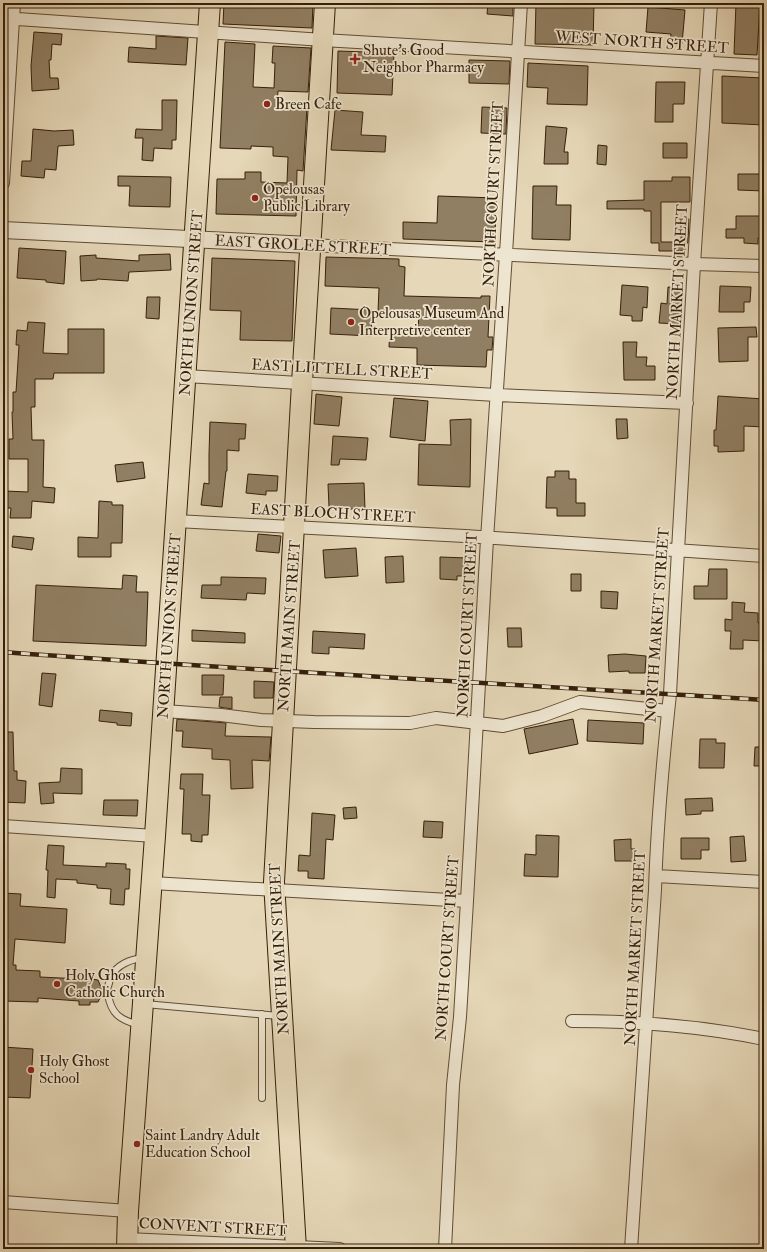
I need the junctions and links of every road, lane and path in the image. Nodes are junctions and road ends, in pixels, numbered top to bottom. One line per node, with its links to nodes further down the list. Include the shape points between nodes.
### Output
1 (14, 3): 6 (street)
2 (210, 3): 7 (main road, NORTH UNION STREET)
3 (326, 3): 8 (main road, NORTH MAIN STREET)
4 (521, 3): 9 (street, NORTH COURT STREET)
5 (711, 3): 10 (street, NORTH MARKET STREET)
6 (8, 19): 7 (street, WEST NORTH STREET); 12 (street)
7 (208, 32): 8 (street, WEST NORTH STREET); 14 (main road, NORTH UNION STREET)
8 (323, 40): 9 (street, WEST NORTH STREET); 15 (main road, NORTH MAIN STREET)
9 (518, 52): 10 (street, WEST NORTH STREET); 16 (street, NORTH COURT STREET)
10 (707, 63): 11 (street, WEST NORTH STREET); 17 (street, NORTH MARKET STREET)
11 (764, 66)
12 (3, 183)
13 (3, 230): 14 (street, EAST GROLEE STREET)
14 (195, 240): 15 (street, EAST GROLEE STREET); 19 (main road, NORTH UNION STREET)
15 (310, 245): 16 (street, EAST GROLEE STREET); 20 (main road, NORTH MAIN STREET)
16 (506, 254): 17 (street, EAST GROLEE STREET); 21 (street, NORTH COURT STREET)
17 (694, 264): 18 (street, EAST GROLEE STREET); 22 (street, NORTH MARKET STREET)
18 (764, 266)
19 (186, 376): 20 (street, EAST LITTELL STREET); 23 (main road, NORTH UNION STREET)
20 (302, 382): 21 (street, EAST LITTELL STREET); 24 (main road, NORTH MAIN STREET)
21 (496, 395): 22 (street, EAST LITTELL STREET); 25 (street, NORTH COURT STREET)
22 (687, 404): 26 (street, NORTH MARKET STREET)
23 (176, 521): 24 (street, EAST BLOCH STREET); 28 (main road, NORTH UNION STREET)
24 (295, 527): 25 (street, EAST BLOCH STREET); 30 (main road, NORTH MAIN STREET)
25 (487, 538): 26 (street, EAST BLOCH STREET); 31 (street, NORTH COURT STREET)
26 (679, 550): 27 (street, EAST BLOCH STREET); 29 (street, NORTH MARKET STREET)
27 (764, 556)
28 (164, 711): 30 (street); 33 (main road, NORTH UNION STREET)
29 (668, 711): 31 (street, via 580,702 516,724 503,726); 34 (street, NORTH MARKET STREET)
30 (283, 720): 31 (street, via 410,723 436,718); 37 (main road, NORTH MAIN STREET)
31 (478, 723): 38 (street, NORTH COURT STREET)
32 (3, 826): 33 (street)
33 (155, 836): 36 (main road, NORTH UNION STREET)
34 (656, 876): 35 (street); 44 (street, NORTH MARKET STREET)
35 (764, 882)
36 (152, 883): 37 (street); 39 (main road, NORTH UNION STREET)
37 (274, 890): 38 (street); 42 (main road, NORTH MAIN STREET)
38 (467, 901): 53 (street, NORTH COURT STREET, via 453,1085)
39 (146, 957): 40 (main road, NORTH UNION STREET); 45 (lane, via 133,959 111,975 108,992 109,1003 116,1016)
40 (143, 1004): 41 (lane); 45 (main road, NORTH UNION STREET)
41 (262, 1014): 42 (lane); 47 (lane)
42 (282, 1016): 51 (main road, NORTH MAIN STREET)
43 (572, 1021): 44 (street)
44 (647, 1024): 46 (street, via 733,1033); 54 (street, NORTH MARKET STREET)
45 (141, 1026): 49 (main road, NORTH UNION STREET)
46 (764, 1039)
47 (262, 1098)
48 (3, 1202): 49 (street)
49 (128, 1211): 50 (main road, NORTH UNION STREET)
50 (127, 1244): 51 (street, CONVENT STREET)
51 (296, 1248): 52 (street, CONVENT STREET)
52 (340, 1249)
53 (445, 1249)
54 (631, 1249)

